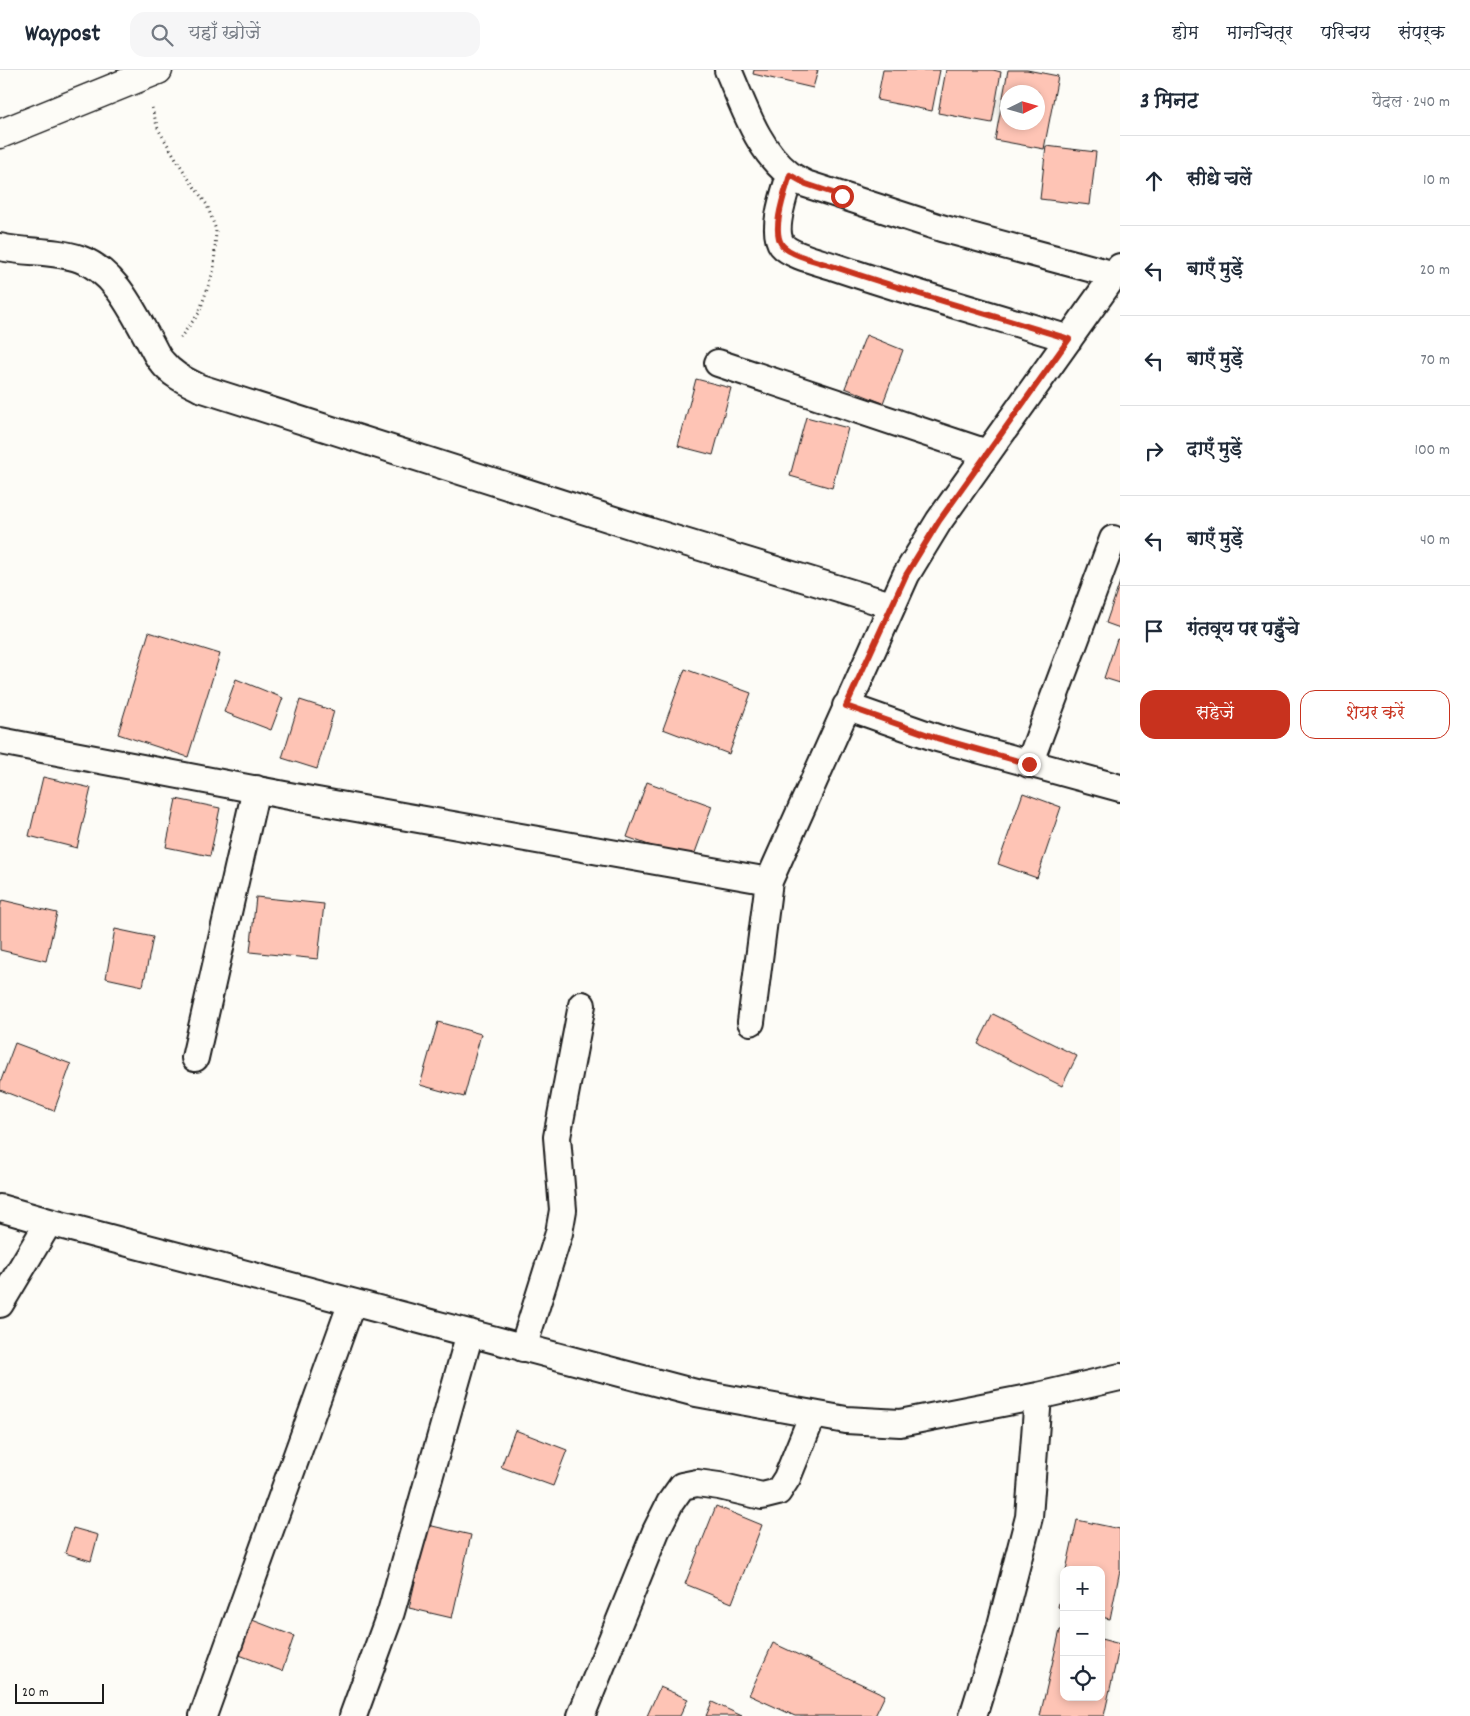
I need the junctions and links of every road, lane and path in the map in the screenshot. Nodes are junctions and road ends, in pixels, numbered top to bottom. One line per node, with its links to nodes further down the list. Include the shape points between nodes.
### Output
1 (158, 70): 4 (street)
2 (728, 70): 5 (street, via 760,140)
3 (152, 108): 9 (path, via 158,129 207,205 216,230 214,269 199,313)
4 (0, 134)
5 (790, 175): 7 (street, via 806,184 941,228); 8 (street, via 778,223 777,235 783,246 874,280)
6 (0, 247): 9 (street, via 50,252 80,259 95,267 130,305)
7 (1117, 271): 8 (street)
8 (1069, 339): 11 (street)
9 (162, 362): 13 (street, via 176,376 225,397)
10 (718, 363): 11 (street)
11 (987, 454): 13 (street, via 939,521)
12 (1113, 539): 16 (street)
13 (891, 605): 14 (street)
14 (846, 706): 16 (street, via 937,738); 19 (street)
15 (0, 741): 18 (street)
16 (1029, 764): 17 (street)
17 (1120, 788)
18 (256, 789): 19 (street); 22 (street)
19 (769, 881): 21 (street)
20 (582, 1005): 28 (street, via 557,1138 563,1210 559,1233)
21 (751, 1022)
22 (195, 1058)
23 (0, 1208): 24 (street)
24 (48, 1222): 25 (street); 26 (street)
25 (352, 1302): 27 (street); 32 (street)
26 (0, 1304)
27 (470, 1333): 28 (street); 33 (street, via 391,1612)
28 (523, 1348): 31 (street, via 696,1393)
29 (1120, 1377): 30 (street)
30 (1038, 1396): 31 (street, via 900,1423 846,1420); 35 (street, via 1029,1517)
31 (814, 1414): 34 (street, via 778,1492 762,1496 719,1486 682,1486 656,1531)
32 (203, 1716)
33 (353, 1716)
34 (581, 1716)
35 (973, 1716)

